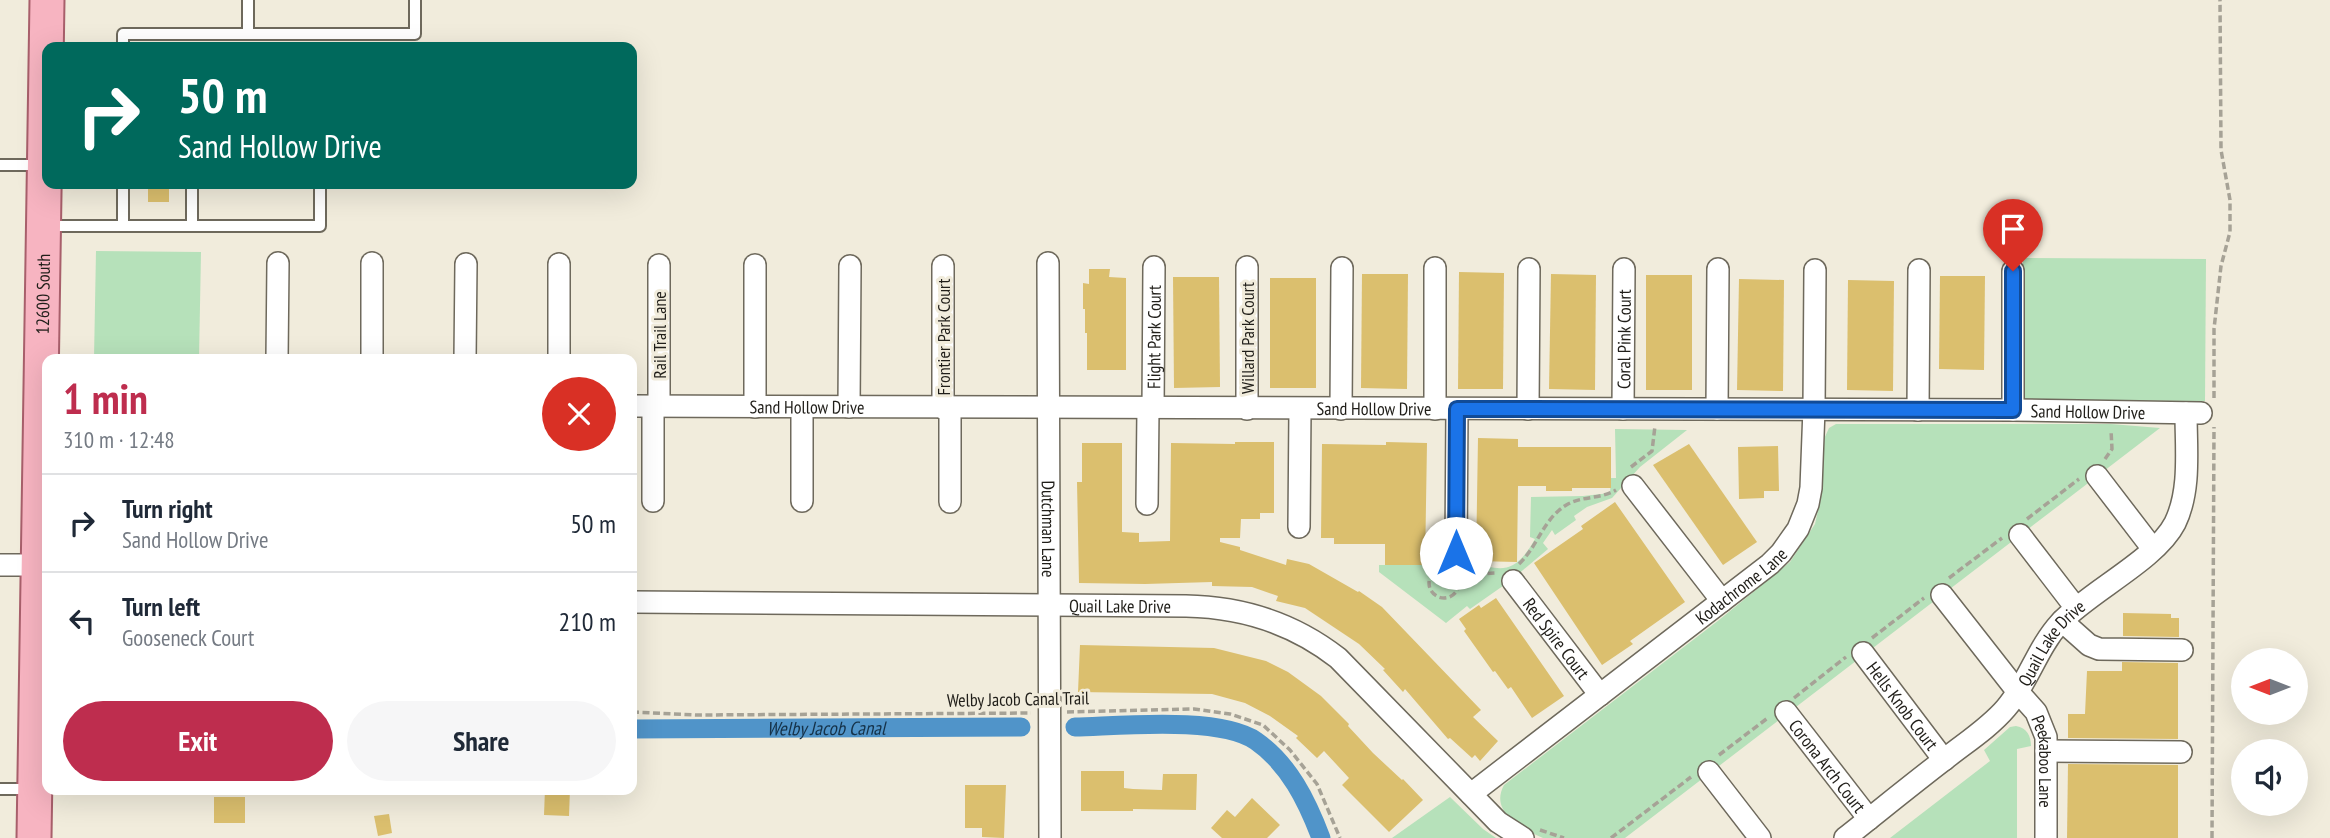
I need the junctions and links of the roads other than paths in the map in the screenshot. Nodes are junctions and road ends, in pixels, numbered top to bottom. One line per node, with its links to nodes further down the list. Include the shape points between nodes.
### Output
1 (47, 0): 7 (main road, 12600 South)
2 (248, 0): 5 (lane)
3 (415, 0): 6 (lane, via 415,34)
4 (192, 34): 5 (lane); 8 (lane, via 123,34); 9 (lane)
5 (248, 34): 6 (lane)
6 (320, 34): 10 (lane)
7 (46, 42)
8 (123, 42)
9 (192, 42)
10 (320, 42)
11 (0, 164): 12 (lane)
12 (42, 165)
13 (45, 189): 17 (main road, 12600 South)
14 (123, 189): 18 (lane)
15 (192, 189): 19 (lane)
16 (320, 189): 19 (lane, via 320,226)
17 (44, 226): 18 (lane); 39 (main road, 12600 South)
18 (123, 226): 19 (lane)
19 (192, 226)
20 (1048, 262): 49 (street, Dutchman Lane)
21 (278, 263): 40 (street)
22 (372, 264): 41 (street)
23 (466, 264): 42 (street)
24 (559, 264): 43 (street)
25 (659, 265): 44 (street, Rail Trail Lane)
26 (755, 265): 45 (street)
27 (850, 265): 47 (street)
28 (943, 266): 48 (street, Frontier Park Court)
29 (1154, 267): 50 (street, Flight Park Court)
30 (1247, 267): 51 (street, Willard Park Court)
31 (1342, 268): 53 (street)
32 (1435, 268): 54 (street)
33 (1529, 268): 56 (street)
34 (1624, 269): 57 (street, Coral Pink Court)
35 (1718, 270): 58 (street)
36 (1815, 270): 59 (street, Kodachrome Lane)
37 (1919, 270): 60 (street)
38 (2013, 271): 61 (street)
39 (44, 354)
40 (277, 354)
41 (372, 354)
42 (465, 354)
43 (559, 354)
44 (648, 406): 45 (street, Sand Hollow Drive); 65 (street, Rail Trail Lane)
45 (755, 407): 46 (street, Sand Hollow Drive)
46 (802, 407): 47 (street, Sand Hollow Drive); 66 (street)
47 (849, 407): 48 (street, Sand Hollow Drive)
48 (947, 408): 49 (street, Sand Hollow Drive); 67 (street, Frontier Park Court)
49 (1048, 409): 50 (street, Sand Hollow Drive); 80 (street, Dutchman Lane)
50 (1151, 409): 51 (street, Sand Hollow Drive); 68 (street, Flight Park Court)
51 (1247, 409): 52 (street, Sand Hollow Drive)
52 (1300, 409): 53 (street, Sand Hollow Drive); 69 (street)
53 (1341, 409): 54 (street, Sand Hollow Drive)
54 (1434, 409): 55 (street, Sand Hollow Drive)
55 (1457, 409): 56 (street, Sand Hollow Drive); 72 (street)
56 (1528, 409): 57 (street, Sand Hollow Drive)
57 (1623, 409): 58 (street, Sand Hollow Drive)
58 (1717, 410): 59 (street, Sand Hollow Drive)
59 (1814, 410): 60 (street, Sand Hollow Drive); 78 (street, Kodachrome Lane, via 1811,488 1798,529 1782,553)
60 (1918, 410): 61 (street, Sand Hollow Drive)
61 (2013, 410): 62 (street, Sand Hollow Drive)
62 (2193, 413): 71 (street, Quail Lake Drive, via 2179,512)
63 (2092, 472): 71 (street)
64 (1627, 479): 78 (street)
65 (653, 501)
66 (802, 501)
67 (950, 502)
68 (1147, 504)
69 (1299, 527)
70 (2017, 530): 81 (street)
71 (2154, 549): 81 (street, Quail Lake Drive)
72 (1456, 553)
73 (0, 565): 74 (street)
74 (42, 565)
75 (1511, 572): 85 (street, Red Spire Court)
76 (42, 590): 92 (main road, 12600 South)
77 (1938, 591): 84 (street, Peekaboo Lane)
78 (1722, 601): 85 (street, Kodachrome Lane)
79 (637, 602): 80 (street, Quail Lake Drive)
80 (1049, 604): 93 (street, Quail Lake Drive, via 1209,606 1291,628 1338,658); 96 (street, Dutchman Lane)
81 (2069, 615): 83 (street, via 2089,645 2099,649); 84 (street, Quail Lake Drive, via 2048,639)
82 (1861, 649): 89 (street, Hells Knob Court)
83 (2182, 650)
84 (2018, 692): 87 (street, Peekaboo Lane, via 2041,720); 89 (street, Quail Lake Drive, via 1992,722)
85 (1600, 695): 93 (street, Kodachrome Lane)
86 (1783, 709): 94 (street, Corona Arch Court)
87 (2046, 751): 88 (street); 100 (street, Peekaboo Lane)
88 (2181, 752)
89 (1944, 760): 94 (street, Quail Lake Drive)
90 (1707, 768): 98 (street)
91 (0, 789): 92 (lane)
92 (34, 789): 95 (main road, 12600 South)
93 (1471, 794): 97 (street, Quail Lake Drive, via 1498,822)
94 (1869, 819): 99 (street, Quail Lake Drive)
95 (34, 838)
96 (1050, 838)
97 (1523, 838)
98 (1760, 838)
99 (1845, 838)
100 (2046, 838)

